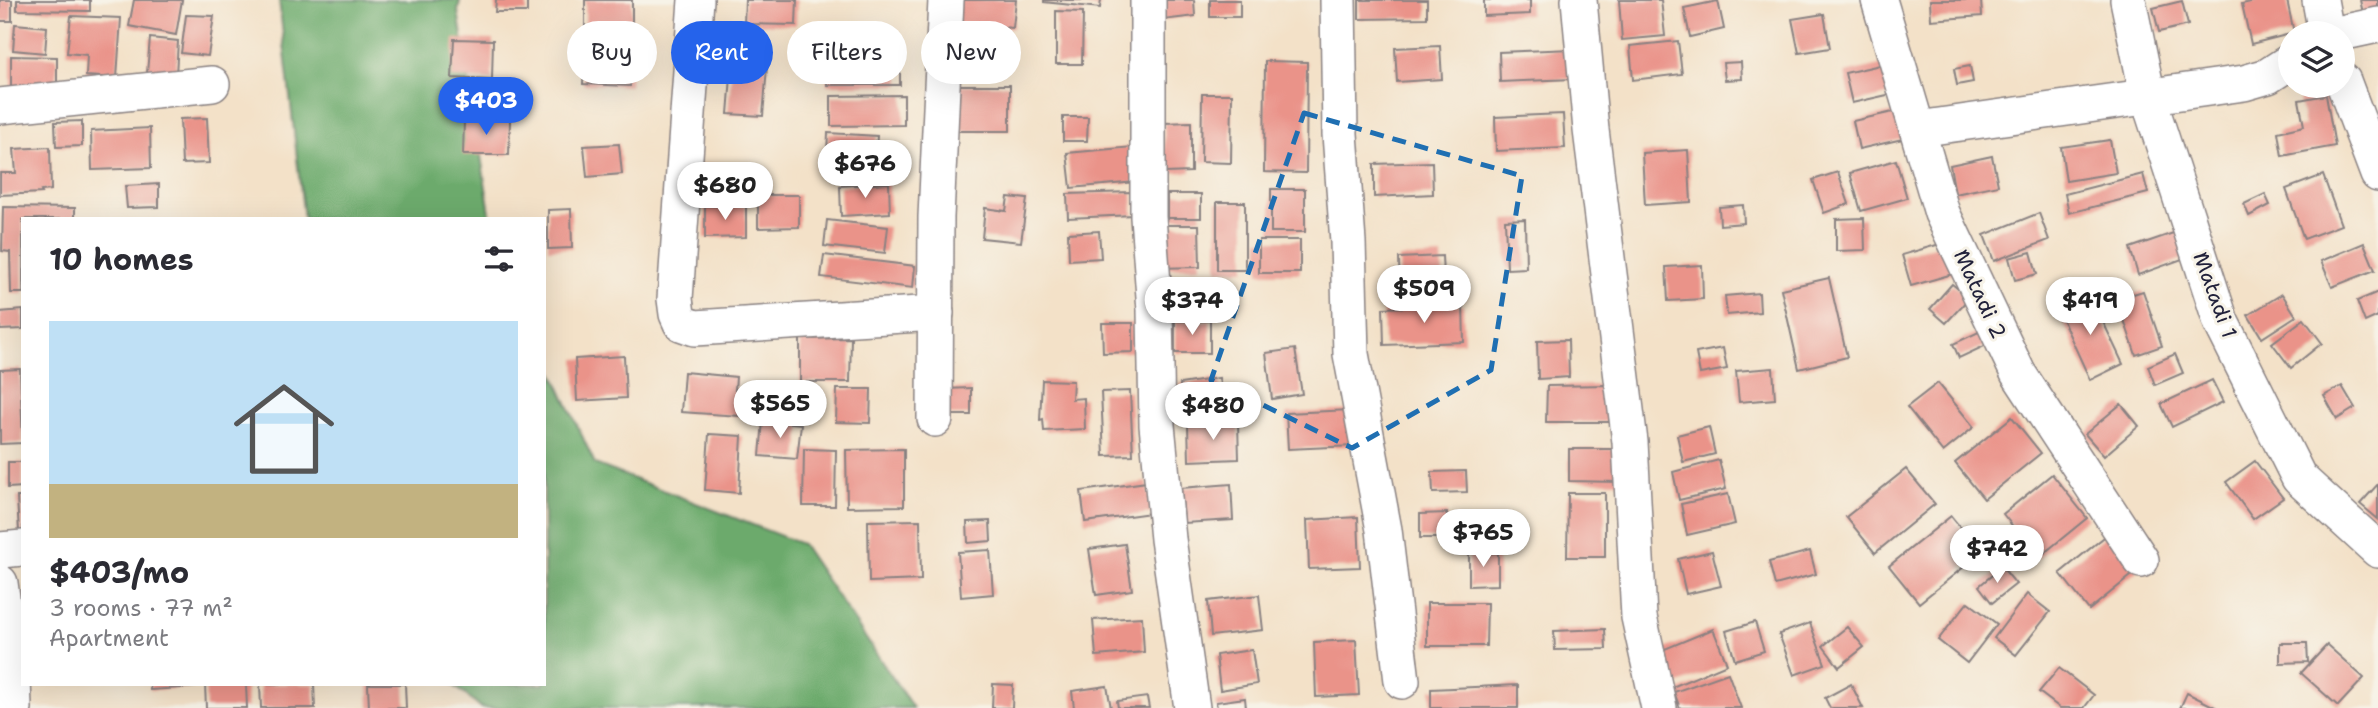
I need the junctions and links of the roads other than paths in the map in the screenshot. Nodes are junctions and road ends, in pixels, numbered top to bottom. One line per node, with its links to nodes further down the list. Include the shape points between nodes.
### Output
1 (696, 0): 19 (street, via 675,299 681,323 695,328)
2 (946, 0): 19 (street)
3 (1148, 0): 28 (street, via 1148,217 1157,425)
4 (1338, 0): 26 (street, via 1351,354 1384,530)
5 (1579, 0): 29 (street, via 1630,442 1639,617)
6 (1879, 0): 17 (street, Matadi 2)
7 (2128, 0): 14 (street, Matadi 1)
8 (2320, 0): 9 (street)
9 (2324, 21)
10 (2378, 25): 11 (street)
11 (2355, 30)
12 (2278, 69): 14 (street, via 2244,83)
13 (212, 85): 16 (street)
14 (2148, 97): 17 (street); 23 (street, Matadi 1, via 2221,322 2299,478)
15 (2350, 98): 18 (street)
16 (0, 106)
17 (1918, 129): 24 (street, Matadi 2, via 1942,213 2018,373)
18 (2378, 174)
19 (936, 313): 20 (street)
20 (935, 419)
21 (21, 548): 22 (street)
22 (0, 550)
23 (2378, 550)
24 (2141, 559)
25 (0, 583): 27 (street)
26 (1402, 681)
27 (15, 708)
28 (1192, 708)
29 (1659, 708)

